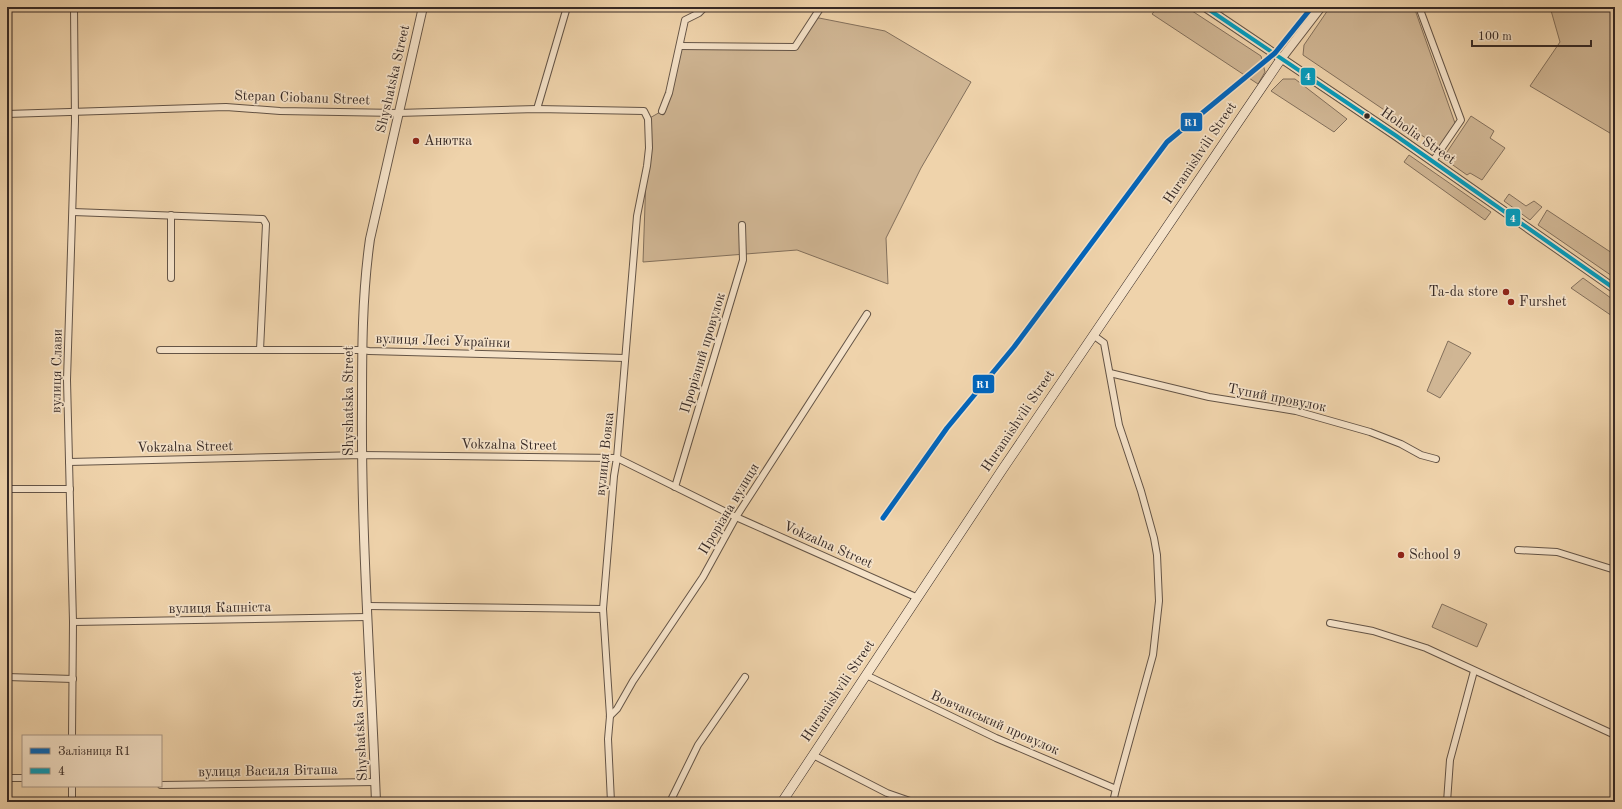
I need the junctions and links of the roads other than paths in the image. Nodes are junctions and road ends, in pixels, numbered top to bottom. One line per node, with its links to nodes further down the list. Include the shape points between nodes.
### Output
1 (74, 7): 14 (street, вулиця Слави)
2 (423, 7): 15 (street, Shyshatska Street)
3 (567, 7): 11 (street)
4 (705, 7): 9 (street, via 685,20)
5 (821, 7): 9 (street, via 795,47)
6 (1205, 7): 10 (street, Hoholia Street)
7 (1321, 7): 10 (street)
8 (1420, 7): 17 (street, via 1462,120)
9 (680, 46): 13 (street)
10 (1281, 59): 17 (street, Hoholia Street); 24 (main road, Huramishvili Street)
11 (537, 109): 12 (street, Stepan Ciobanu Street); 15 (street, Stepan Ciobanu Street)
12 (644, 111): 28 (street, вулиця Вовка, via 648,119 648,151 637,216)
13 (662, 111)
14 (75, 112): 15 (street, Stepan Ciobanu Street, via 226,107 280,111); 16 (street, Stepan Ciobanu Street); 18 (street, вулиця Слави)
15 (398, 113): 27 (street, Shyshatska Street, via 370,239 365,277)
16 (7, 114)
17 (1433, 161): 22 (street, Hoholia Street)
18 (73, 212): 19 (street); 33 (street, вулиця Слави, via 67,380)
19 (171, 215): 21 (street); 26 (street, via 260,218 265,222)
20 (742, 224): 34 (street, Прорізний провулок, via 743,260)
21 (171, 278)
22 (1615, 289)
23 (867, 314): 37 (street, Прорізна вулиця)
24 (1093, 335): 29 (street, via 1104,343); 40 (main road, Huramishvili Street)
25 (160, 350): 26 (street, вулиця Лесі Українки)
26 (260, 350): 27 (street, вулиця Лесі Українки)
27 (362, 350): 28 (street, вулиця Лесі Українки); 30 (street, Shyshatska Street)
28 (625, 358): 31 (street, вулиця Вовка)
29 (1110, 373): 32 (street, Тупий провулок, via 1209,397 1296,412 1370,432); 60 (street, via 1120,425 1154,538 1159,601 1153,654)
30 (362, 454): 31 (street, Vokzalna Street); 33 (street, Vokzalna Street); 41 (street, Shyshatska Street)
31 (617, 458): 34 (street, Vokzalna Street); 42 (street, вулиця Вовка)
32 (1436, 459)
33 (69, 462): 36 (street, вулиця Слави)
34 (675, 487): 37 (street, Vokzalna Street)
35 (7, 489): 36 (street)
36 (70, 489): 44 (street, вулиця Слави)
37 (736, 517): 40 (street, Vokzalna Street); 51 (street, Прорізна вулиця, via 703,577)
38 (1518, 550): 39 (street, via 1557,552)
39 (1615, 570)
40 (918, 598): 47 (main road, Huramishvili Street)
41 (367, 606): 42 (street); 43 (street, Shyshatska Street)
42 (603, 609): 51 (street, вулиця Вовка)
43 (367, 618): 44 (street, вулиця Капніста); 57 (street, Shyshatska Street)
44 (73, 622): 50 (street, вулиця Слави)
45 (1330, 623): 46 (street, via 1373,631 1420,646)
46 (1474, 671): 53 (street); 68 (street, via 1450,760)
47 (866, 675): 54 (main road, Huramishvili Street); 60 (street, Вовчанський провулок, via 996,738)
48 (7, 677): 50 (street)
49 (745, 677): 64 (street, via 698,745)
50 (73, 679): 52 (street, вулиця Слави)
51 (610, 716): 63 (street, вулиця Вовка, via 608,739)
52 (72, 735)
53 (1615, 735)
54 (813, 755): 65 (main road, Huramishvili Street); 66 (street, via 887,793)
55 (7, 778): 56 (street)
56 (22, 778)
57 (376, 782): 58 (street, вулиця Василя Віташа); 62 (street, Shyshatska Street)
58 (162, 785)
59 (72, 787): 61 (street)
60 (1116, 789): 67 (street)
61 (72, 802)
62 (376, 802)
63 (611, 802)
64 (670, 802)
65 (782, 802)
66 (914, 802)
67 (1114, 802)
68 (1447, 802)

